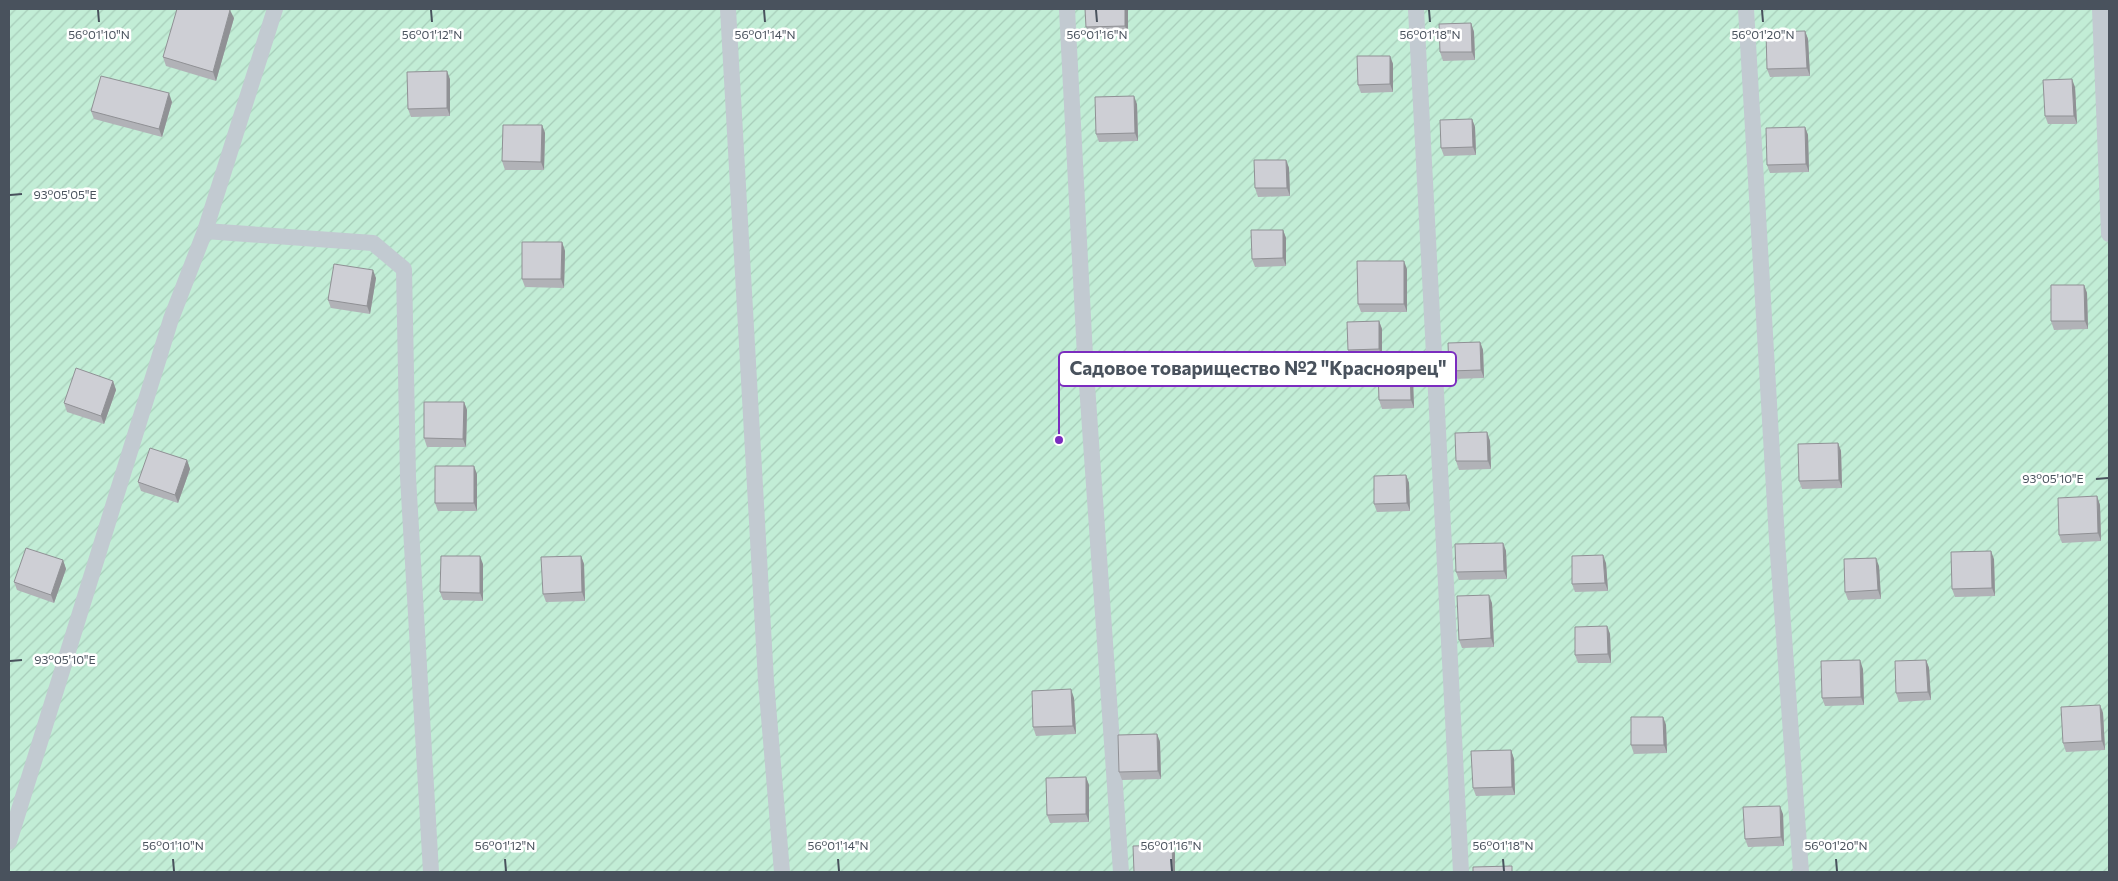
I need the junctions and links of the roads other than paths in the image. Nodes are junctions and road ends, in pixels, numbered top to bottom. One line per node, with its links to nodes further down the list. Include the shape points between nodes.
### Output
1 (275, 9): 7 (lane)
2 (728, 9): 11 (lane, via 765,672)
3 (1067, 9): 12 (lane, via 1085,356)
4 (1416, 9): 13 (lane)
5 (1746, 9): 14 (lane, via 1777,540)
6 (2100, 9): 8 (lane)
7 (205, 231): 9 (lane, via 171,319); 10 (lane, via 373,243 404,270 408,477)
8 (2109, 234)
9 (9, 842)
10 (431, 872)
11 (782, 872)
12 (1121, 872)
13 (1461, 872)
14 (1801, 872)

